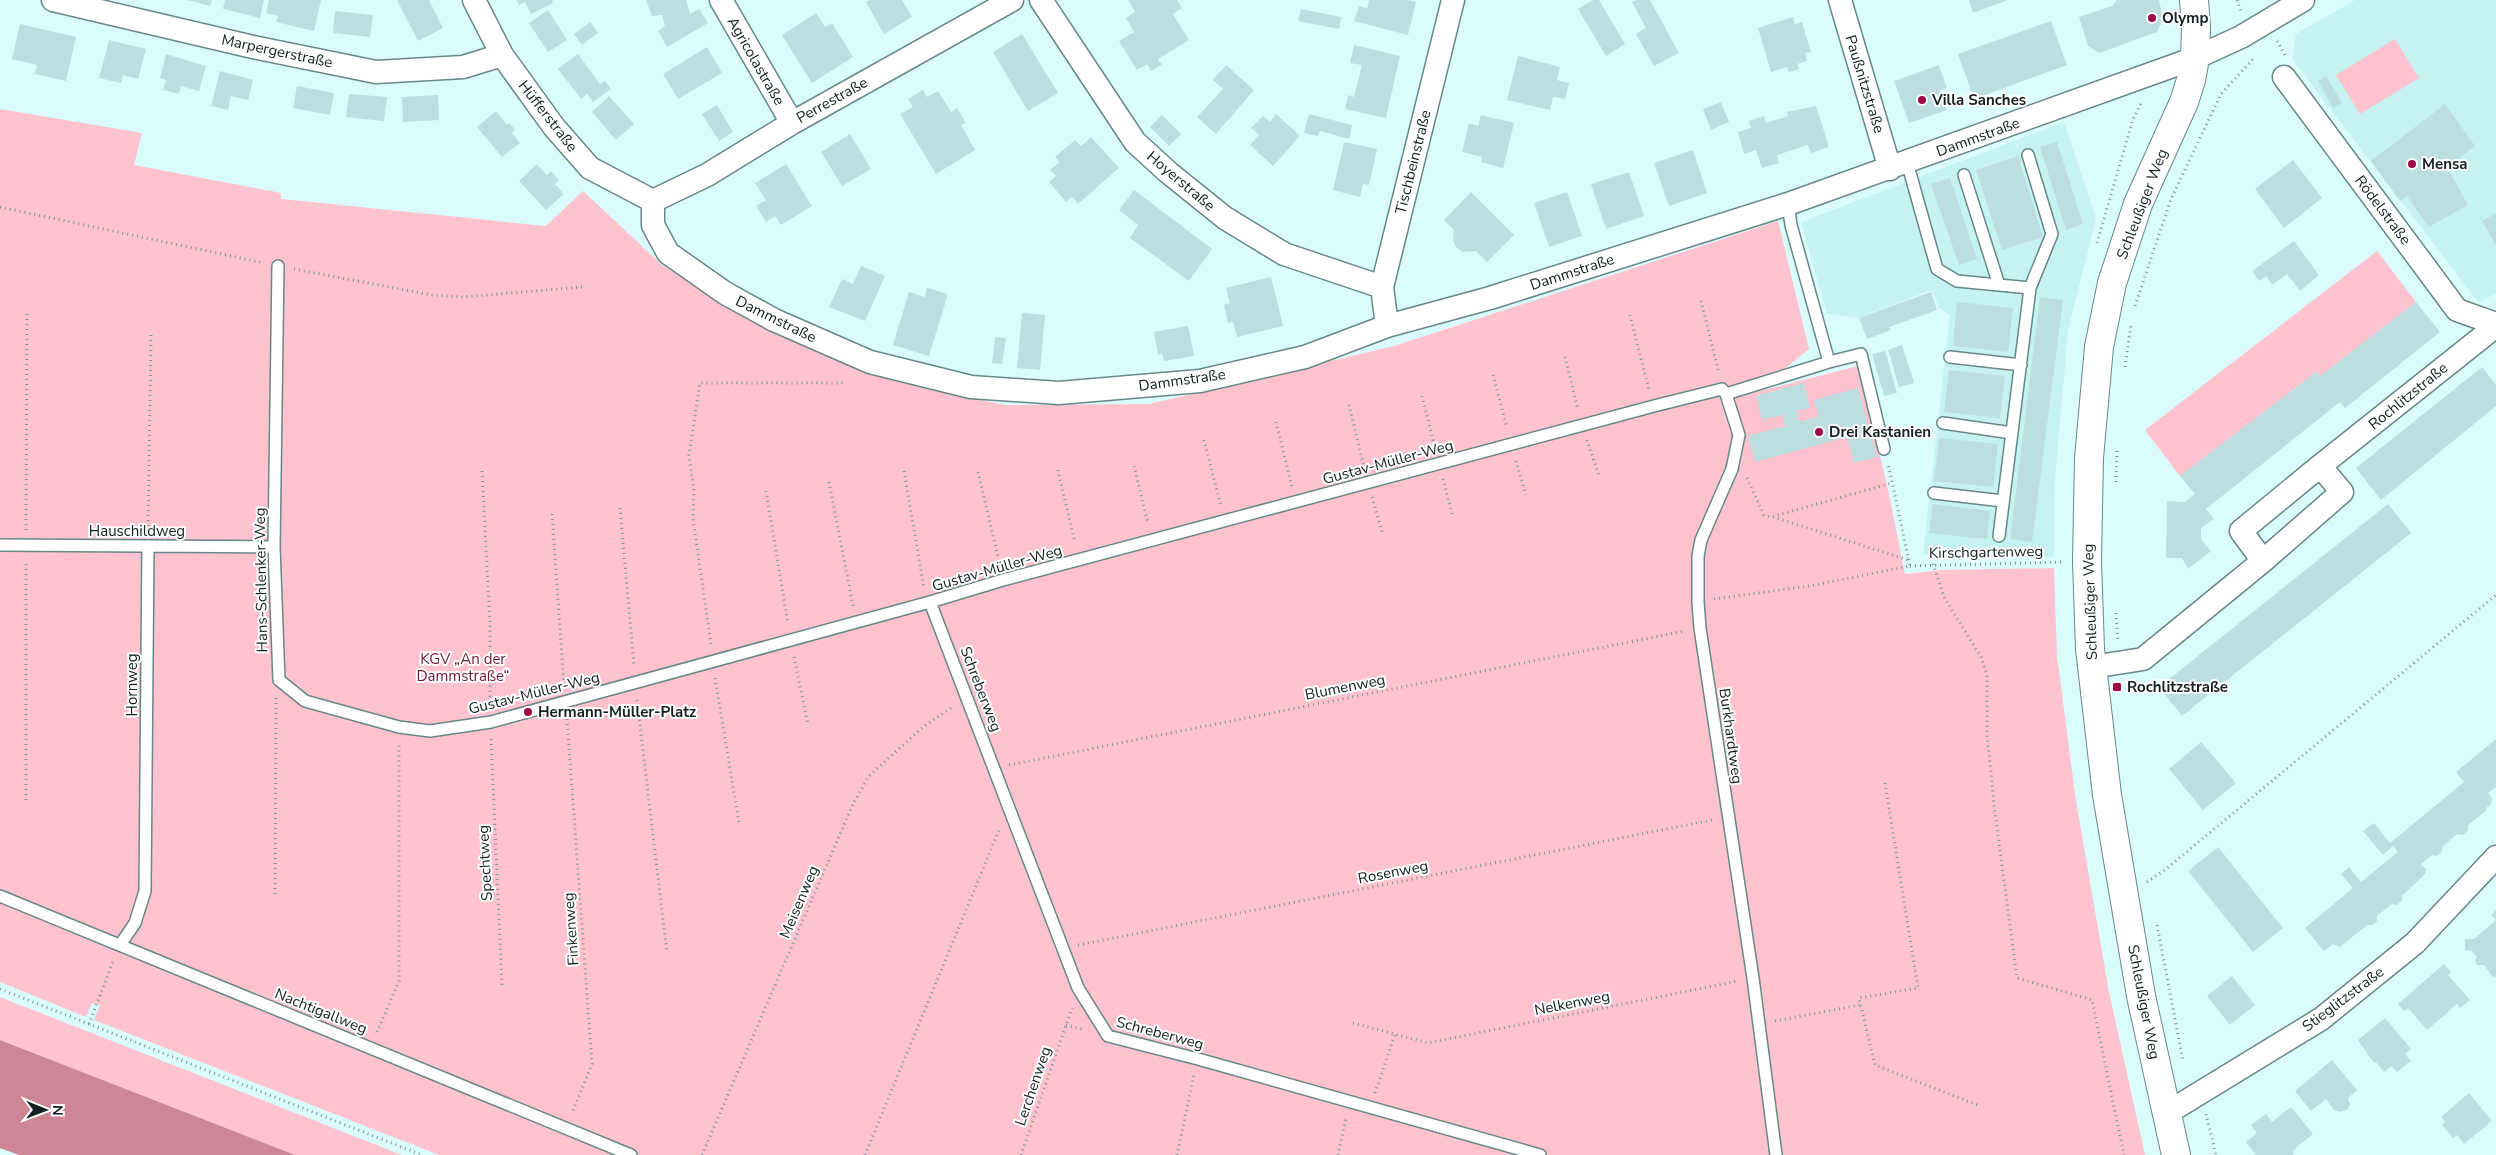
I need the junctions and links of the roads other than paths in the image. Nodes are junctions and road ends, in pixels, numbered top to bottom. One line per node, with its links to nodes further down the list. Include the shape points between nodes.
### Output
1 (53, 0): 10 (street, Marpergerstraße, via 376,72 463,68)
2 (474, 0): 10 (street, Hüfferstraße)
3 (721, 0): 13 (street, Agricolastraße)
4 (1012, 0): 13 (street, Perrestraße)
5 (1041, 0): 21 (street, Hoyerstraße, via 1135,142 1169,173 1225,218 1284,254)
6 (1453, 0): 21 (street, Tischbeinstraße)
7 (1840, 0): 15 (street, Paußnitzstraße)
8 (2194, 0): 11 (main road)
9 (2303, 0): 11 (street, Dammstraße, via 2241,37)
10 (502, 55): 17 (street, Hüfferstraße, via 554,127 590,168)
11 (2195, 58): 15 (street, Dammstraße); 41 (main road, Schleußiger Weg, via 2184,102 2138,204 2112,283 2099,347 2089,467 2087,561)
12 (2284, 77): 23 (street, Rödelstraße, via 2457,310)
13 (792, 122): 17 (street, Perrestraße, via 707,176)
14 (2028, 155): 22 (lane, via 2052,234)
15 (1899, 166): 18 (street, Dammstraße); 20 (lane, via 1937,269 1957,281)
16 (1964, 175): 20 (lane)
17 (653, 201): 24 (street, Dammstraße, via 653,225 668,253 725,293 774,320 870,362 971,387 1059,393 1200,381 1305,357)
18 (1788, 204): 24 (street, Dammstraße, via 1490,298); 26 (lane)
19 (278, 266): 38 (lane, Hans-Schlenker-Weg)
20 (1999, 285): 22 (lane)
21 (1382, 287): 24 (street, Tischbeinstraße)
22 (2030, 288): 27 (lane)
23 (2496, 325): 32 (street, Rochlitzstraße)
24 (1387, 326)
25 (1950, 357): 27 (lane)
26 (1829, 362): 28 (lane); 31 (lane, via 1861,354)
27 (2021, 365): 30 (lane)
28 (1724, 391): 40 (lane, Gustav-Müller-Weg, via 1654,406); 49 (lane, Burkhardtweg, via 1739,435 1732,470 1701,540 1698,602 1760,1023)
29 (1943, 423): 30 (lane)
30 (2012, 433): 34 (lane)
31 (1884, 449)
32 (2320, 466): 39 (street, via 2342,492); 39 (street, Rochlitzstraße, via 2241,531)
33 (1934, 493): 34 (lane)
34 (2004, 501): 35 (lane)
35 (1999, 536)
36 (0, 545): 37 (lane, Hauschildweg)
37 (148, 546): 38 (lane, Hauschildweg); 45 (lane, Hornweg, via 145,892 135,923)
38 (274, 547): 42 (lane, Hans-Schlenker-Weg)
39 (2263, 561): 41 (street, via 2143,658)
40 (930, 602): 42 (lane, Gustav-Müller-Weg, via 491,722 430,731 399,727 305,700); 48 (lane, Schreberweg, via 1078,988 1108,1036)
41 (2092, 667): 46 (main road, Schleußiger Weg, via 2108,795 2140,987)
42 (279, 680)
43 (2496, 856): 46 (street, Stieglitzstraße, via 2415,943 2321,1018)
44 (0, 896): 45 (lane, Nachtigallweg)
45 (120, 945): 47 (lane, Nachtigallweg)
46 (2167, 1113): 50 (main road, Schleußiger Weg)
47 (631, 1155)
48 (1540, 1155)
49 (1776, 1155)
50 (2176, 1155)

